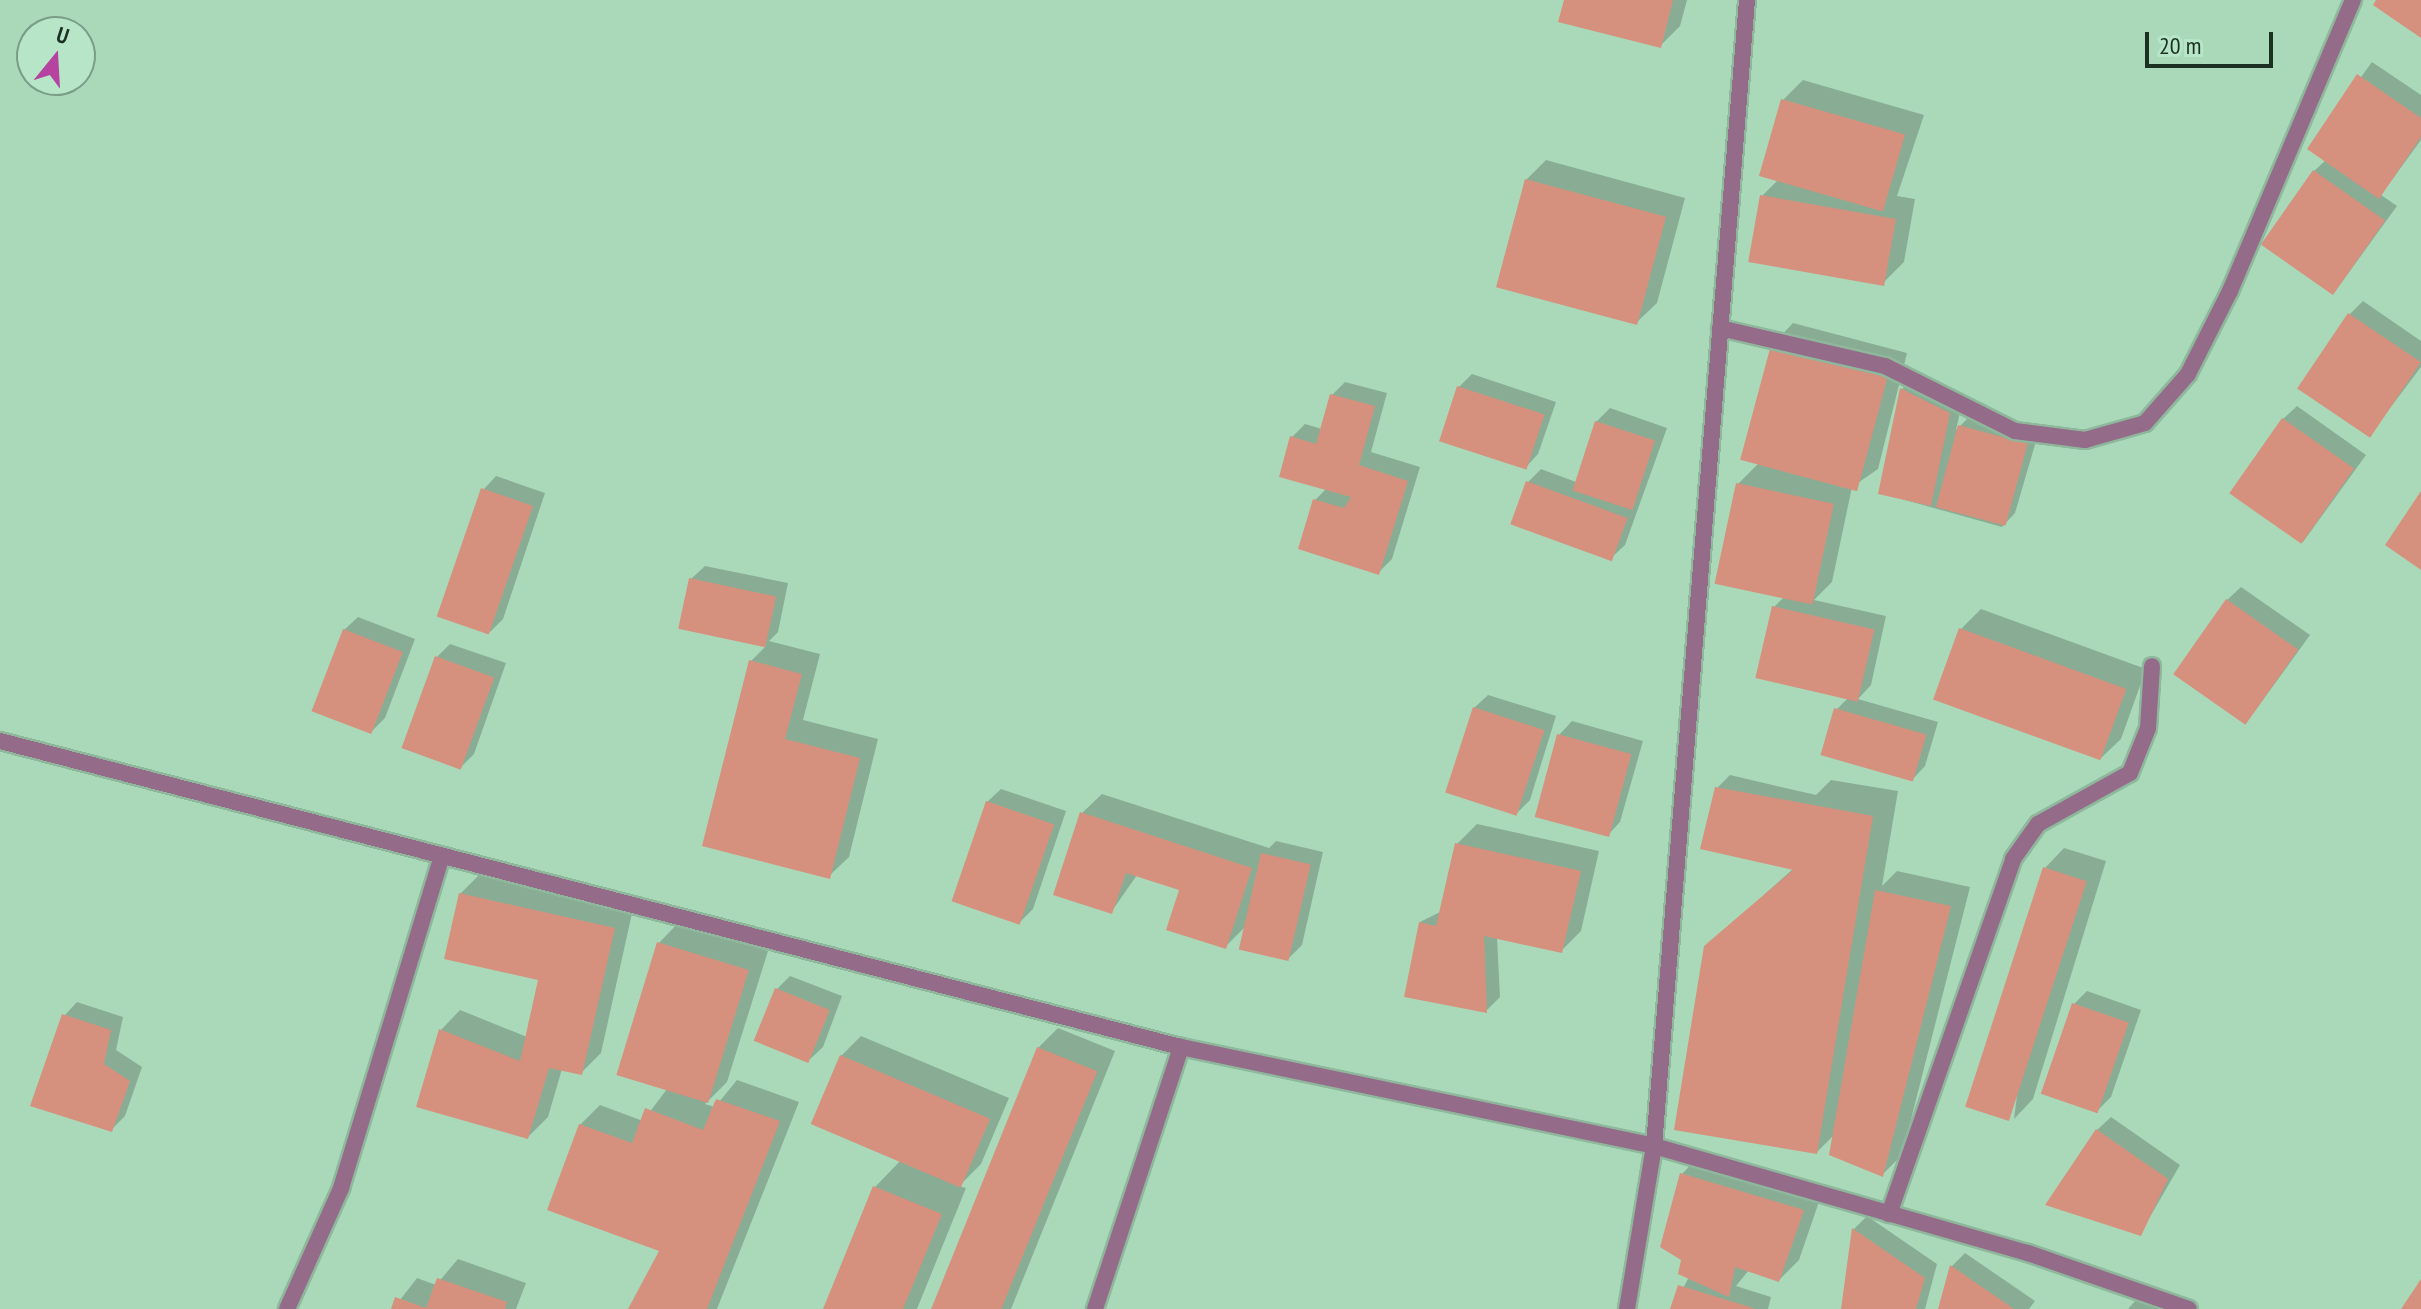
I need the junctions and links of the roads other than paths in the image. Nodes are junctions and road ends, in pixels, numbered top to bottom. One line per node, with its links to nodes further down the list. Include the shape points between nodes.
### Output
1 (1747, 0): 3 (street)
2 (2353, 0): 3 (street, via 2230,291 2188,374 2145,423 2085,440 2015,431 1885,366)
3 (1720, 328): 8 (street)
4 (2152, 666): 9 (street, via 2148,728 2130,773 2038,824 2013,859)
5 (0, 741): 6 (street)
6 (441, 859): 7 (street); 10 (street, via 341,1188)
7 (1181, 1047): 8 (street); 11 (street)
8 (1654, 1146): 9 (street); 12 (street)
9 (1889, 1214): 13 (street)
10 (287, 1309)
11 (1095, 1309)
12 (1627, 1309)
13 (2189, 1309)

